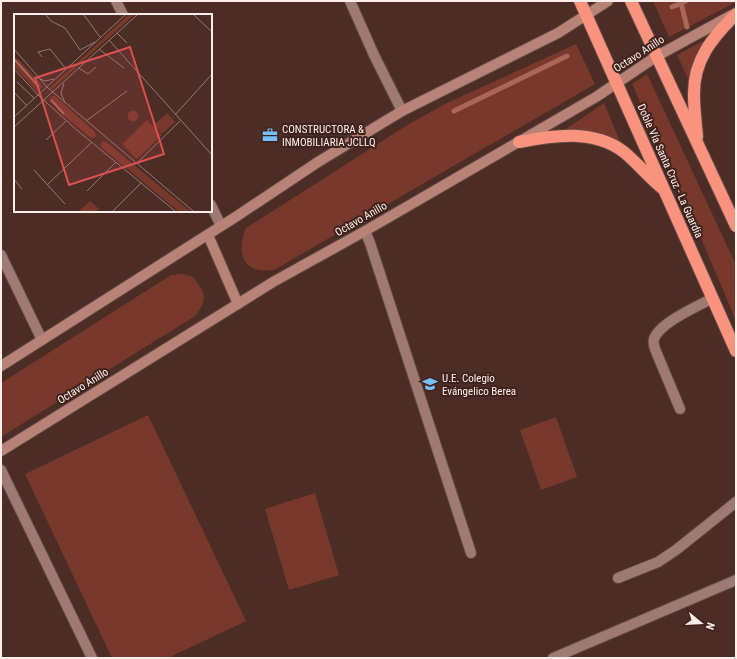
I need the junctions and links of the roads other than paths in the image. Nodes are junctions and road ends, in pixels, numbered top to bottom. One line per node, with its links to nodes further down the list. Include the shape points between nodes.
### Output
1 (116, 1): 7 (street)
2 (350, 1): 11 (street)
3 (580, 1): 8 (highway, Doble Vía Santa Cruz - La Guardia)
4 (608, 1): 8 (main road)
5 (631, 1): 9 (highway)
6 (736, 13): 9 (main road, Octavo Anillo); 13 (highway, via 708,45 700,60 694,96)
7 (122, 14)
8 (587, 15): 10 (highway, Doble Vía Santa Cruz - La Guardia); 11 (main road, via 558,33)
9 (657, 56): 10 (main road, Octavo Anillo); 13 (highway)
10 (618, 83): 12 (main road, Octavo Anillo); 14 (highway, Doble Vía Santa Cruz - La Guardia)
11 (402, 111): 17 (main road, via 318,162)
12 (519, 142): 14 (highway, via 551,136 583,136 606,142 623,152); 18 (main road, Octavo Anillo)
13 (698, 146): 16 (highway)
14 (667, 193): 21 (highway, Doble Vía Santa Cruz - La Guardia)
15 (212, 207): 17 (street)
16 (735, 220)
17 (221, 226): 19 (main road)
18 (364, 231): 22 (main road, Octavo Anillo); 30 (street)
19 (208, 235): 22 (main road); 23 (main road)
20 (1, 255): 23 (street)
21 (713, 298): 24 (highway, Doble Vía Santa Cruz - La Guardia); 26 (street, via 659,330 653,340)
22 (238, 304): 27 (main road, Octavo Anillo)
23 (42, 340): 25 (main road)
24 (736, 351)
25 (1, 366)
26 (680, 408)
27 (1, 451)
28 (1, 470): 33 (street)
29 (736, 502): 31 (street, via 658,562)
30 (471, 553)
31 (618, 578)
32 (736, 580): 34 (street)
33 (92, 658)
34 (553, 658)

